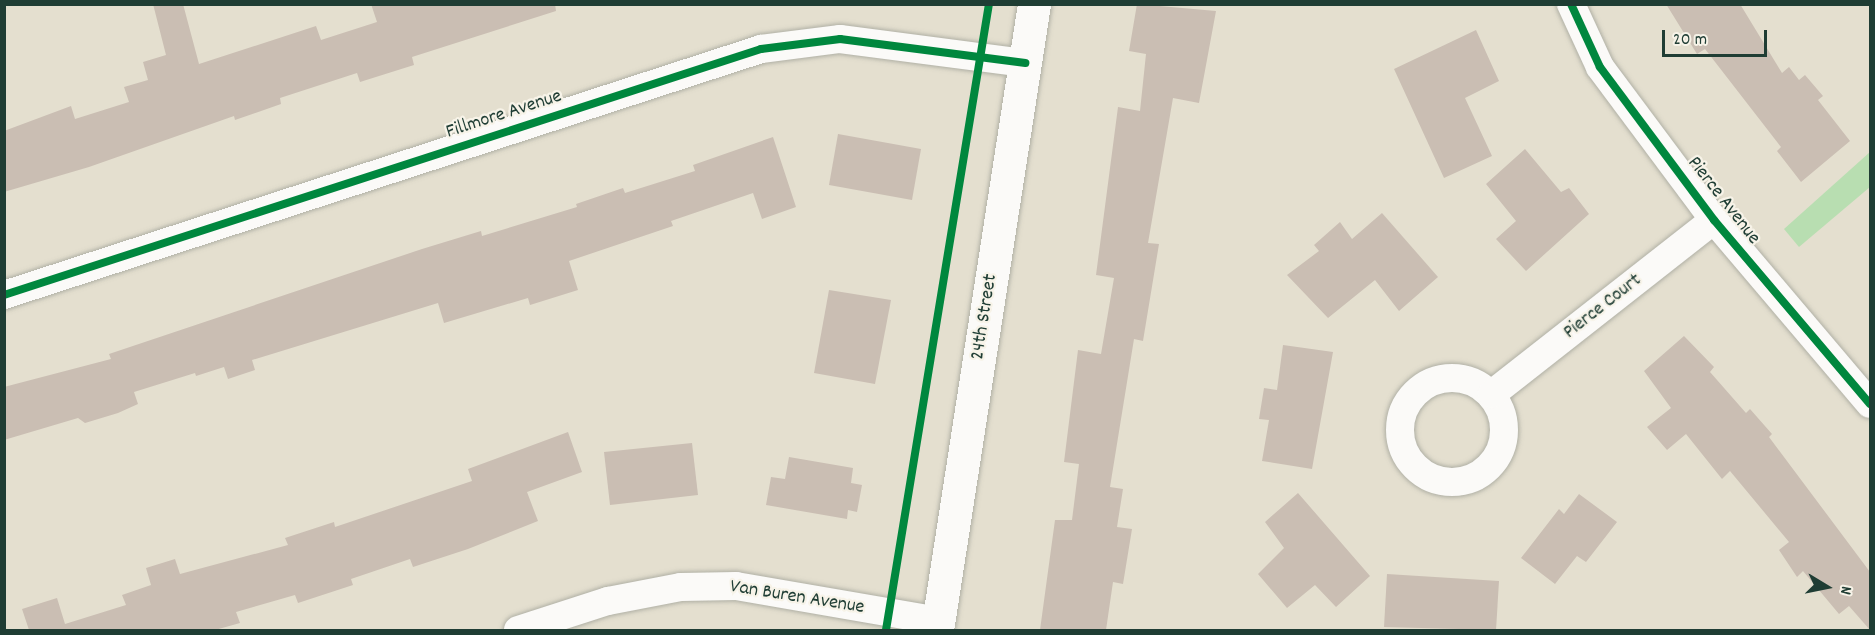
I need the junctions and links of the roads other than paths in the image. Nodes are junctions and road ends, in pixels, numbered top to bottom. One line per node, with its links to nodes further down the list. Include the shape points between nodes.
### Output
1 (1034, 4): 3 (main road, 24th Street)
2 (1571, 4): 4 (street, Pierce Avenue, via 1600,67)
3 (1025, 63): 5 (street, Fillmore Avenue, via 840,39 761,48); 8 (main road, 24th Street)
4 (1714, 220): 6 (street, Pierce Court); 7 (street, Pierce Avenue)
5 (4, 295)
6 (1492, 394)
7 (1870, 404)
8 (937, 626): 9 (street, Van Buren Avenue, via 736,586 681,587 608,601)
9 (518, 630)

